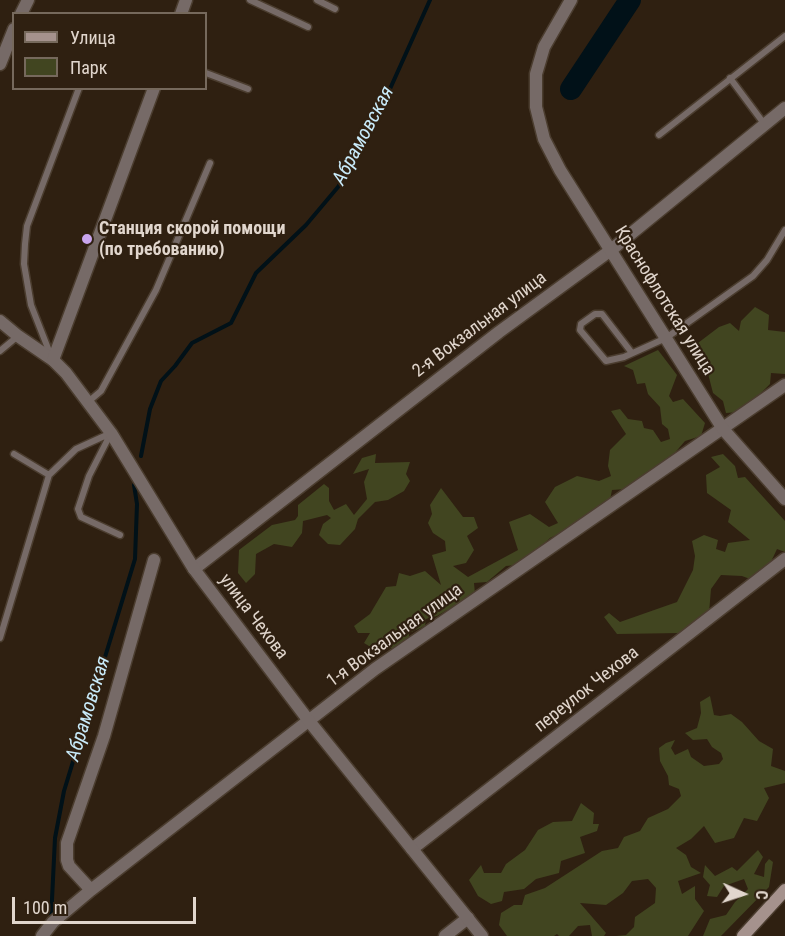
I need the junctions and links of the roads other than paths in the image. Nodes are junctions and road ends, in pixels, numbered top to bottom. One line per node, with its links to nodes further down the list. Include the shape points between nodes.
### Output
1 (250, 0): 5 (lane)
2 (317, 0): 4 (lane)
3 (572, 0): 19 (street, Краснофлотская улица, via 539,59 536,106 544,139)
4 (335, 9)
5 (308, 27)
6 (12, 34): 8 (street)
7 (785, 36): 10 (lane)
8 (0, 64)
9 (207, 73): 11 (lane)
10 (730, 78): 15 (lane); 16 (lane)
11 (248, 89)
12 (78, 90): 25 (lane, via 27,226 25,244 31,305)
13 (153, 90): 25 (street)
14 (785, 108): 15 (street, 2-я Вокзальная улица)
15 (765, 125): 19 (street, 2-я Вокзальная улица)
16 (659, 135)
17 (210, 163): 27 (lane, via 156,290 101,391)
18 (785, 230): 22 (lane, via 753,276)
19 (611, 250): 22 (street, Краснофлотская улица); 36 (street, 2-я Вокзальная улица)
20 (0, 321): 21 (street, улица Чехова)
21 (18, 336): 23 (lane); 25 (street, улица Чехова)
22 (666, 338): 24 (lane); 28 (street, Краснофлотская улица)
23 (0, 351)
24 (632, 353): 24 (lane, via 602,314 595,314 581,324 580,330 603,360)
25 (53, 360): 27 (street, улица Чехова)
26 (785, 385): 28 (street, 1-я Вокзальная улица)
27 (88, 402): 29 (street, улица Чехова)
28 (723, 429): 32 (street, Краснофлотская улица); 38 (street, 1-я Вокзальная улица, via 375,669)
29 (111, 433): 31 (lane, via 76,449); 33 (lane, via 88,476 78,513); 36 (street, улица Чехова)
30 (14, 454): 31 (lane)
31 (49, 475): 37 (lane)
32 (785, 499)
33 (120, 535)
34 (785, 559): 39 (street, переулок Чехова)
35 (154, 560): 40 (street, via 104,736 67,843 69,866)
36 (194, 569): 38 (street, улица Чехова)
37 (0, 638)
38 (309, 721): 39 (street, улица Чехова); 40 (street, 1-я Вокзальная улица)
39 (412, 849): 42 (street, улица Чехова)
40 (91, 890): 43 (street, 1-я Вокзальная улица)
41 (785, 890): 46 (main road)
42 (468, 918): 44 (street); 45 (street, улица Чехова)
43 (42, 936)
44 (445, 936)
45 (482, 936)
46 (743, 936)

